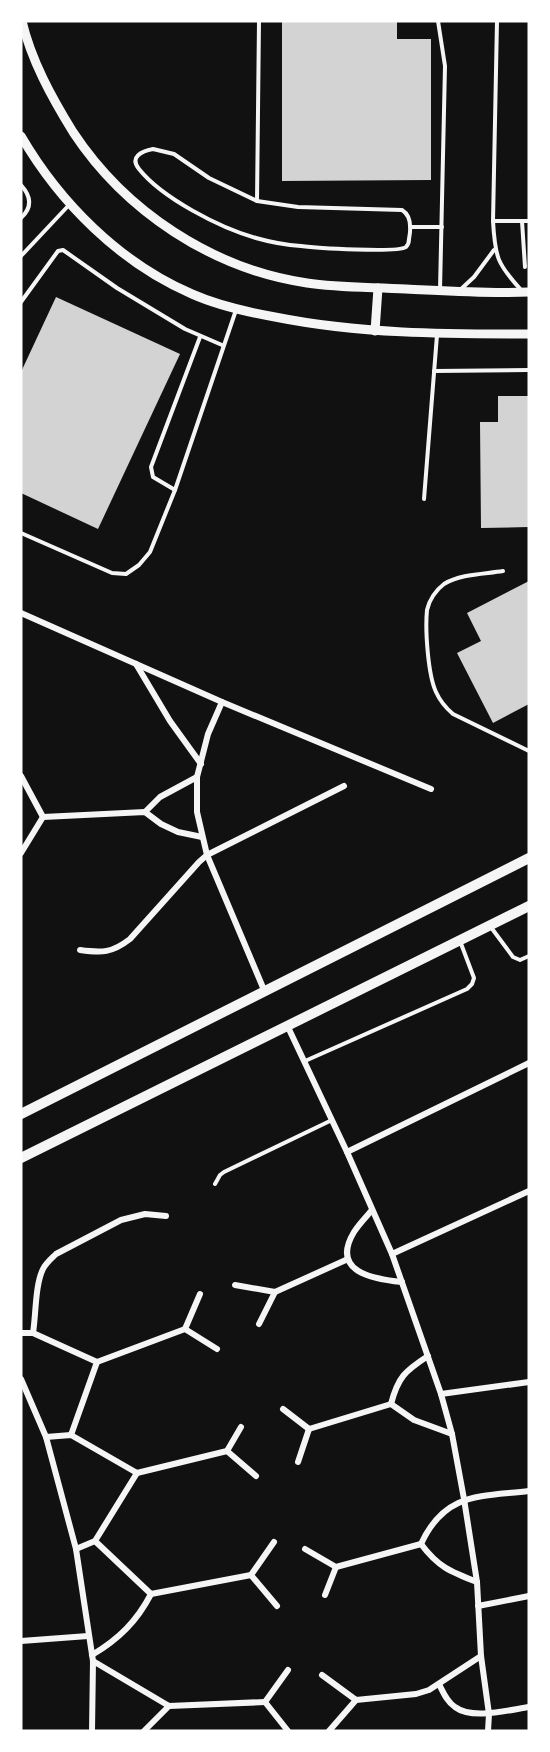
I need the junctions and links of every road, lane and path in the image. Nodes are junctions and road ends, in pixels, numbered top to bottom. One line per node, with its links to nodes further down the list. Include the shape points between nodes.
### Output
1 (22, 21): 18 (street, via 39,70 87,152 155,219 193,245 270,275 307,283)
2 (259, 21): 7 (lane)
3 (438, 21): 14 (lane, via 445,66)
4 (497, 21): 11 (lane)
5 (21, 136): 8 (street)
6 (21, 185): 9 (lane, via 30,201)
7 (257, 201): 13 (lane, via 298,207 402,210); 13 (lane, via 163,150 144,150 135,159 139,169 187,207 256,238 299,246 402,249 409,242)
8 (69, 205): 16 (lane); 23 (street, via 119,250 156,274 192,294)
9 (21, 218)
10 (529, 220): 12 (lane)
11 (494, 221): 12 (lane); 15 (lane)
12 (522, 221): 17 (lane)
13 (411, 227): 14 (lane)
14 (442, 227): 19 (lane)
15 (494, 250): 20 (lane); 21 (lane, via 508,276)
16 (21, 256)
17 (525, 267)
18 (378, 288): 19 (street); 24 (street)
19 (440, 290): 20 (street)
20 (460, 291): 21 (street)
21 (526, 292)
22 (21, 302): 27 (lane, via 58,251 63,250 117,288)
23 (236, 310): 24 (street); 28 (lane)
24 (375, 332): 25 (street)
25 (437, 334): 26 (street); 30 (lane)
26 (529, 334)
27 (200, 337): 28 (lane); 31 (lane, via 151,467 153,477)
28 (223, 345): 31 (lane)
29 (529, 370): 30 (lane)
30 (433, 371): 32 (lane)
31 (175, 490): 33 (lane, via 150,552 126,574 112,573)
32 (424, 499)
33 (21, 533)
34 (503, 571): 38 (lane, via 460,578 444,584 432,597 427,610 429,663 435,690 446,708)
35 (21, 613): 36 (street)
36 (136, 664): 37 (street); 39 (street)
37 (222, 702): 39 (street); 43 (street)
38 (529, 751)
39 (201, 764): 41 (street)
40 (21, 776): 45 (street)
41 (197, 777): 44 (street, via 160,797); 46 (street)
42 (344, 786): 48 (street)
43 (431, 789)
44 (145, 812): 45 (street); 46 (street, via 178,832)
45 (43, 817): 47 (street)
46 (202, 837): 48 (street)
47 (21, 853)
48 (207, 855): 53 (street, via 130,939 116,949 98,953); 55 (street)
49 (529, 858): 55 (main road)
50 (529, 906): 51 (main road)
51 (490, 926): 52 (main road); 54 (lane, via 513,957 520,960)
52 (460, 940): 56 (main road); 57 (lane, via 474,978 467,989)
53 (80, 950)
54 (529, 956)
55 (264, 990): 59 (main road)
56 (287, 1025): 57 (street); 62 (main road)
57 (305, 1061): 60 (street)
58 (529, 1063): 61 (street)
59 (21, 1114)
60 (332, 1120): 61 (street); 63 (lane, via 220,1175)
61 (347, 1152): 65 (street)
62 (21, 1158)
63 (215, 1184)
64 (529, 1191): 67 (street)
65 (372, 1210): 67 (street); 68 (street, via 348,1243)
66 (166, 1216): 76 (street, via 145,1214 120,1220 56,1254 43,1269)
67 (392, 1254): 69 (street)
68 (348, 1259): 69 (street, via 365,1276); 71 (street)
69 (402, 1282): 78 (street)
70 (235, 1285): 71 (street)
71 (275, 1292): 73 (street)
72 (200, 1294): 74 (street)
73 (259, 1324)
74 (185, 1329): 77 (street); 79 (street)
75 (21, 1333): 76 (street)
76 (33, 1333): 79 (street)
77 (217, 1349)
78 (428, 1356): 82 (street); 83 (street, via 405,1371)
79 (97, 1362): 88 (street)
80 (21, 1379): 89 (street)
81 (529, 1382): 82 (street)
82 (441, 1394): 87 (street)
83 (391, 1404): 86 (street); 87 (street, via 414,1420)
84 (284, 1409): 86 (street)
85 (241, 1427): 90 (street)
86 (309, 1429): 91 (street)
87 (452, 1434): 95 (street)
88 (71, 1435): 89 (street); 92 (street)
89 (46, 1437): 99 (street)
90 (227, 1451): 92 (street); 93 (street)
91 (298, 1462)
92 (137, 1473): 96 (street)
93 (256, 1476)
94 (529, 1491): 95 (street)
95 (464, 1499): 98 (street, via 441,1514); 103 (street)
96 (95, 1541): 99 (street); 104 (street)
97 (274, 1542): 102 (street)
98 (421, 1544): 101 (street); 103 (street, via 446,1569)
99 (76, 1549): 109 (street)
100 (305, 1549): 101 (street)
101 (336, 1567): 105 (street)
102 (251, 1575): 104 (street); 107 (street)
103 (477, 1582): 108 (street)
104 (151, 1594): 112 (street, via 141,1614)
105 (325, 1594)
106 (529, 1596): 108 (street)
107 (277, 1606)
108 (478, 1606): 111 (street)
109 (88, 1636): 110 (street); 112 (street)
110 (21, 1641)
111 (481, 1656): 115 (street); 120 (street)
112 (92, 1658): 118 (street); 121 (street)
113 (288, 1670): 117 (street)
114 (322, 1675): 116 (street)
115 (439, 1684): 116 (street, via 416,1694); 120 (street, via 453,1707)
116 (356, 1700): 124 (street)
117 (266, 1702): 118 (street); 123 (street)
118 (169, 1706): 122 (street)
119 (529, 1707): 120 (street)
120 (489, 1714): 125 (street)
121 (92, 1731)
122 (144, 1731)
123 (288, 1731)
124 (328, 1731)
125 (488, 1731)

